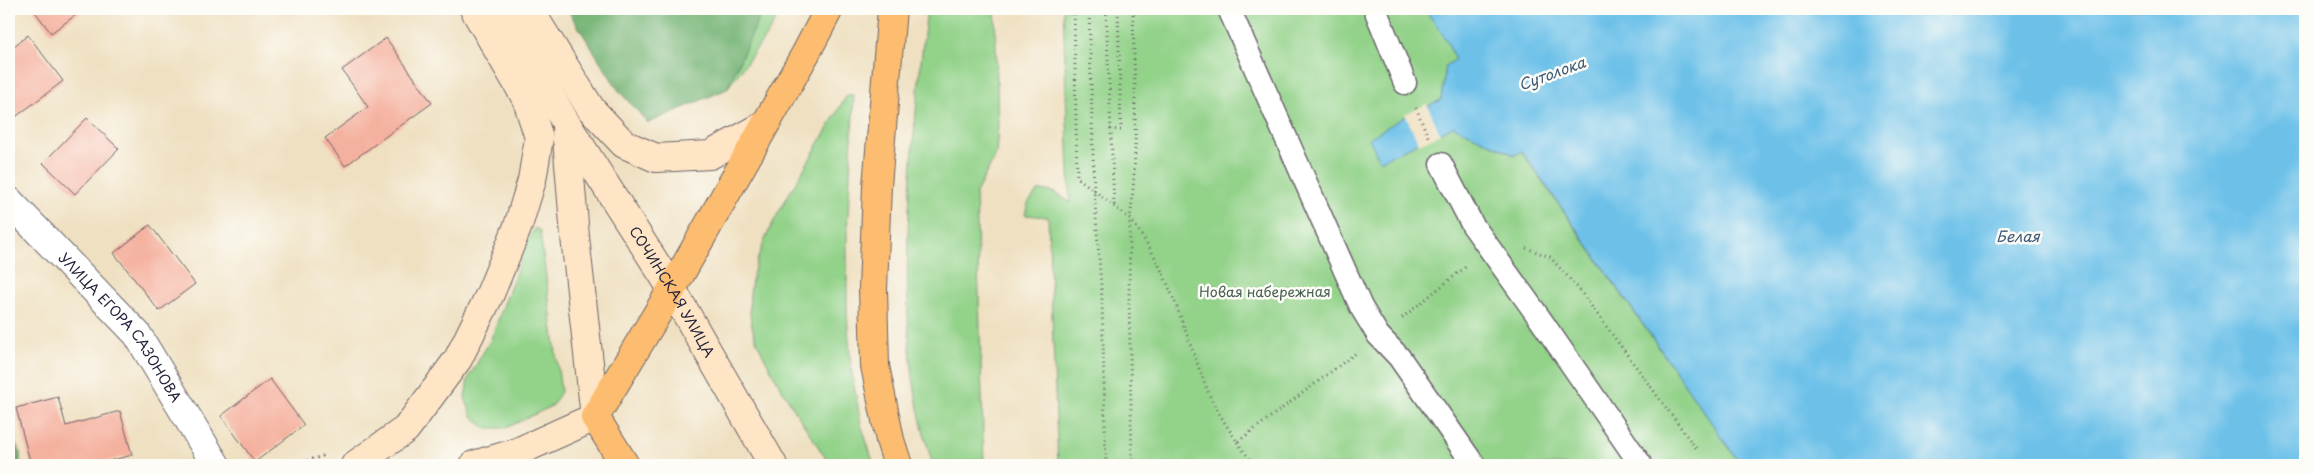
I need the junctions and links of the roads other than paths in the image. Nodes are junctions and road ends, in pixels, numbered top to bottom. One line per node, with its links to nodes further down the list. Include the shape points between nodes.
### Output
1 (474, 9): 16 (main road, via 527,100 539,138 532,180 508,252 458,359 406,429)
2 (500, 9): 9 (main road, СОЧИНСКАЯ УЛИЦА)
3 (529, 9): 10 (main road, via 591,109 624,144 656,158 710,155)
4 (829, 9): 10 (main road)
5 (892, 9): 20 (main road, via 877,186 873,290 875,366)
6 (1229, 9): 21 (street, via 1361,307)
7 (1375, 9): 8 (street)
8 (1405, 84)
9 (566, 123): 13 (main road, СОЧИНСКАЯ УЛИЦА); 14 (main road, СОЧИНСКАЯ УЛИЦА)
10 (763, 126): 13 (main road)
11 (1441, 164): 22 (street, via 1472,224)
12 (9, 201): 15 (street, УЛИЦА ЕГОРА САЗОНОВА, via 137,334)
13 (672, 289): 14 (main road); 19 (main road, СОЧИНСКАЯ УЛИЦА)
14 (595, 417): 17 (main road, via 515,453); 18 (main road, СОЧИНСКАЯ УЛИЦА)
15 (216, 465)
16 (355, 465)
17 (474, 465)
18 (625, 465)
19 (773, 465)
20 (898, 465)
21 (1474, 465)
22 (1641, 465)

